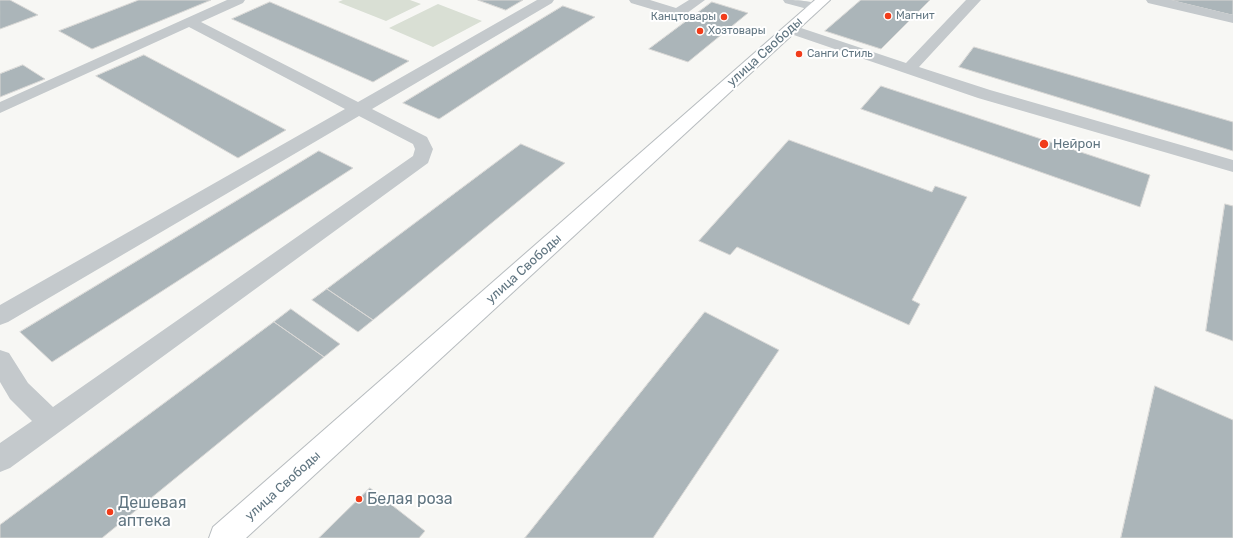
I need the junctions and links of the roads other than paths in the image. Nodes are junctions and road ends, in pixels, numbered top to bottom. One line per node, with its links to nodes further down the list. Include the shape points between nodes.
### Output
1 (238, 0): 10 (street)
2 (547, 0): 14 (street)
3 (636, 0): 4 (street, via 678,13)
4 (698, 0)
5 (790, 0): 8 (street)
6 (974, 0): 12 (street)
7 (1153, 0): 9 (street)
8 (819, 4): 11 (main road, улица Свободы)
9 (1233, 19)
10 (190, 22): 13 (street); 14 (street)
11 (790, 30): 12 (street); 20 (main road, улица Свободы)
12 (909, 69): 15 (street, via 984,94)
13 (0, 108)
14 (358, 109): 16 (street); 18 (street, via 421,141 424,149 420,159)
15 (1233, 166)
16 (0, 316)
17 (0, 360): 18 (street, via 19,391)
18 (52, 422): 19 (street)
19 (0, 459)
20 (224, 538)

